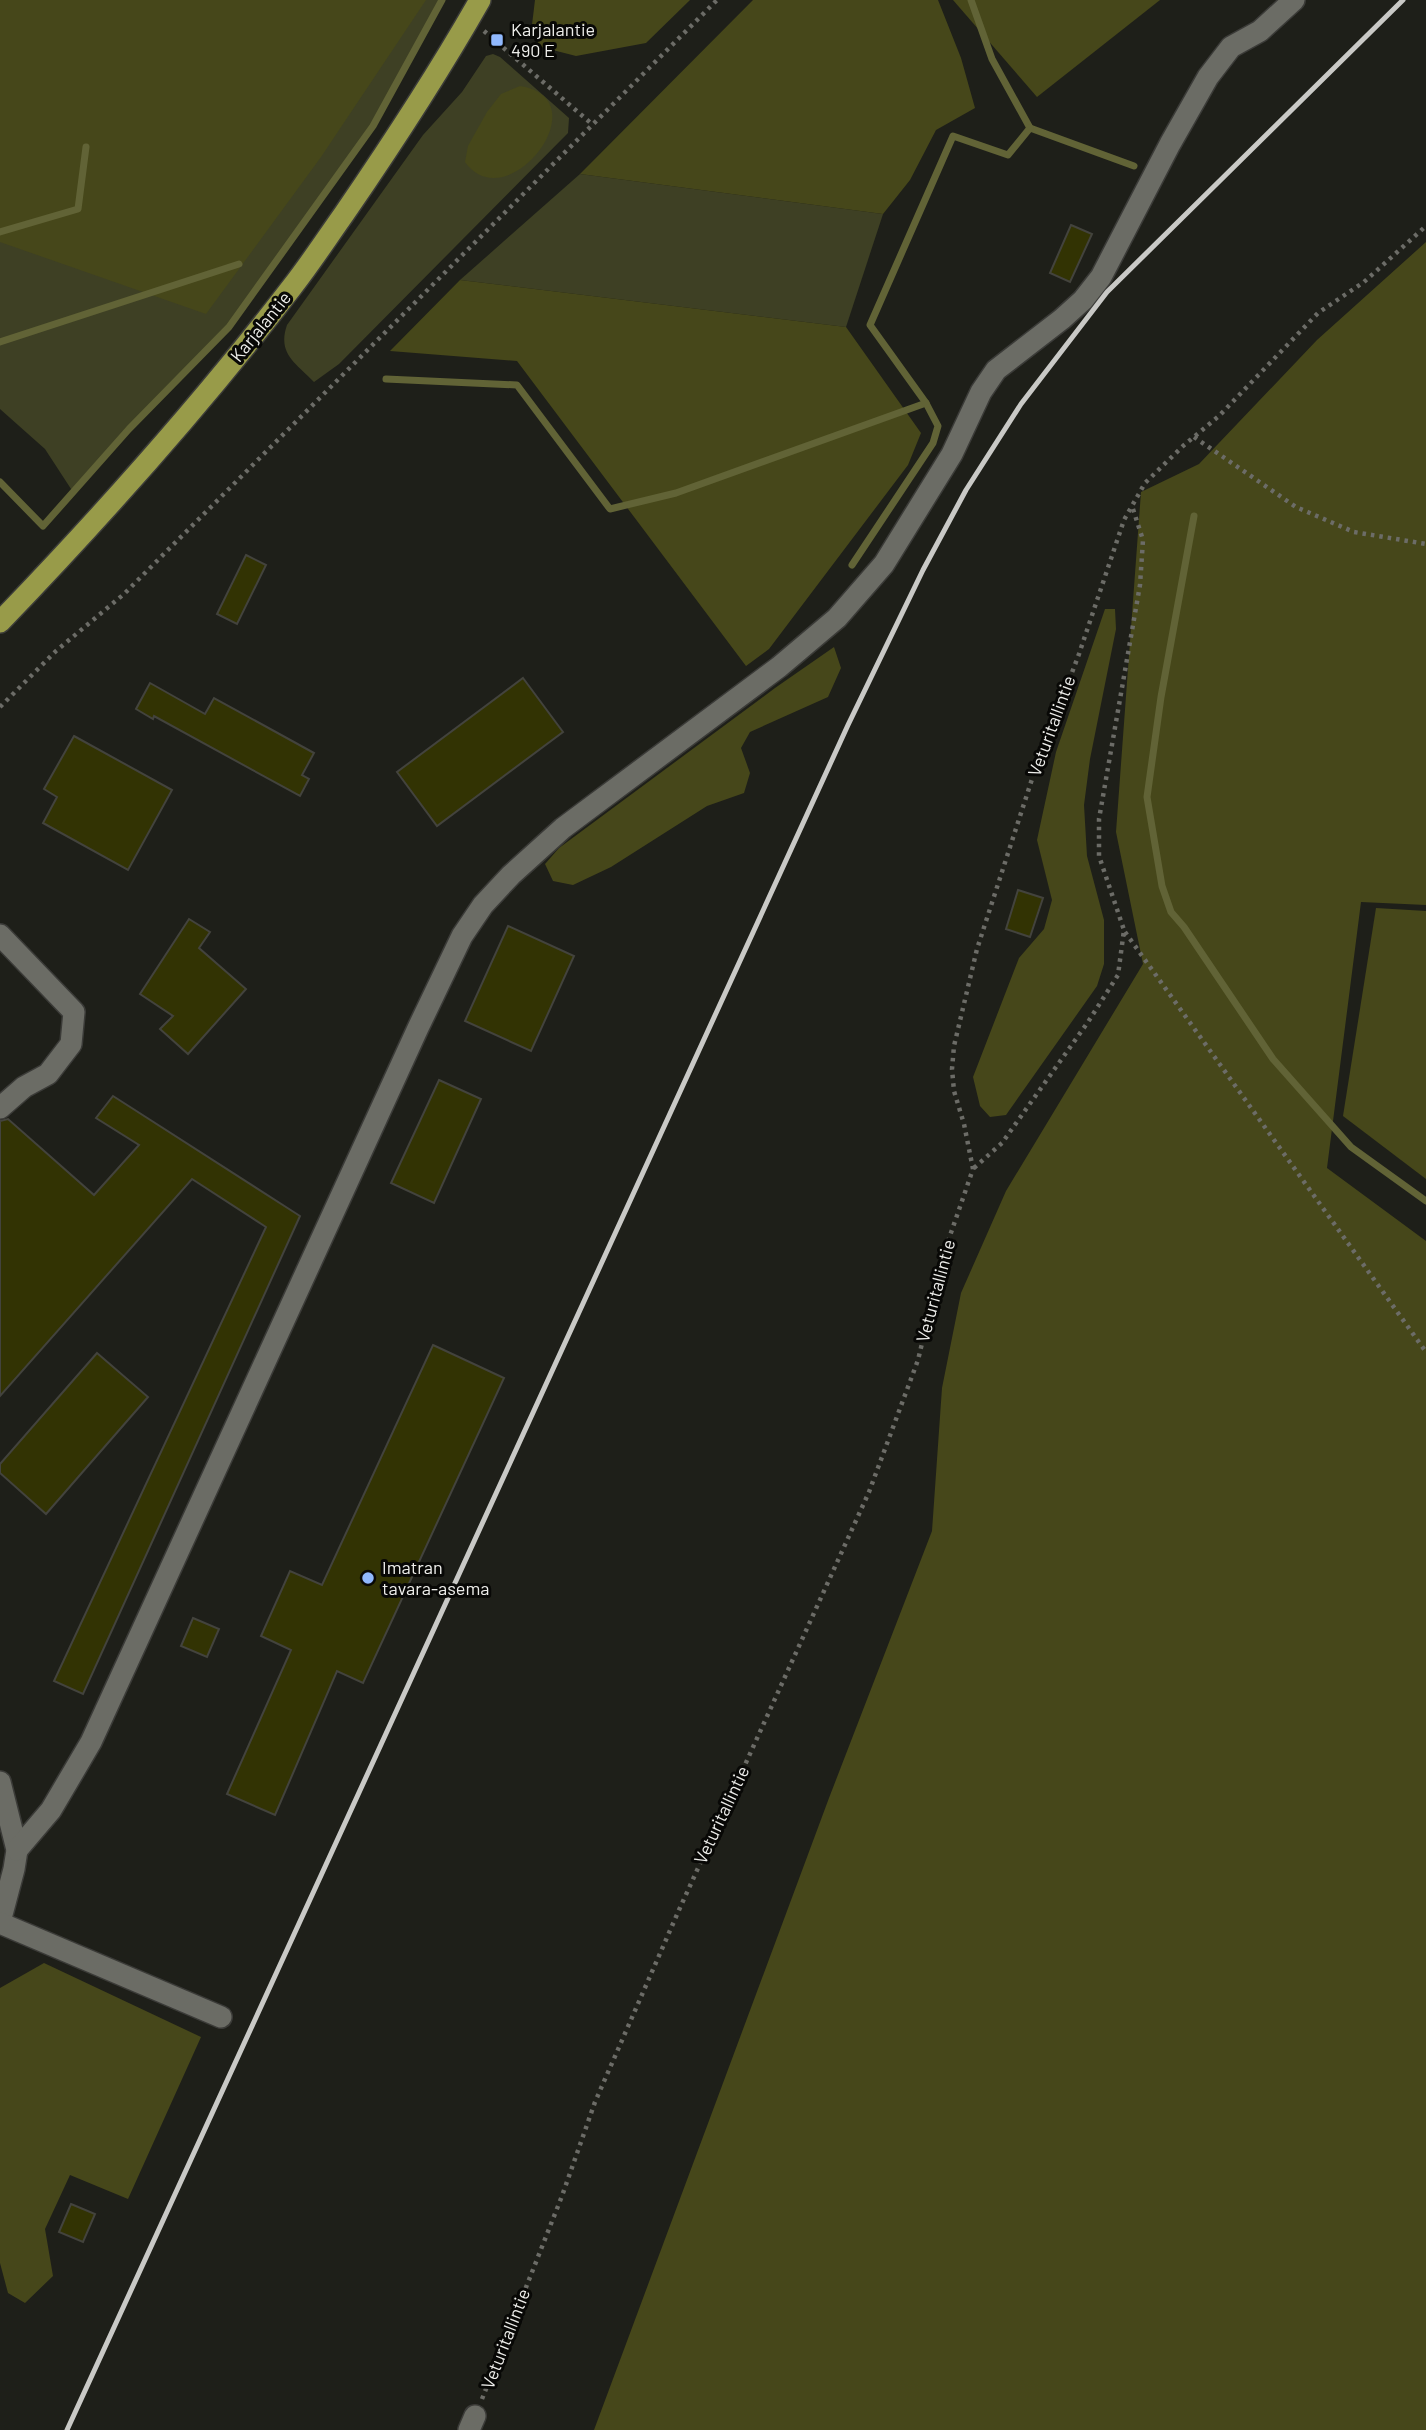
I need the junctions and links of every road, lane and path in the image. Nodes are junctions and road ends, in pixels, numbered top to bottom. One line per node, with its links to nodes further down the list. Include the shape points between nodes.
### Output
1 (480, 0): 4 (main road, Karjalantie)
2 (717, 0): 5 (path)
3 (1294, 0): 18 (street, via 1260,31 1231,47 1208,77 1101,277 1062,319 996,370 884,564 845,609 779,667 563,828 482,905 418,1028 91,1742 51,1810)
4 (469, 20): 5 (path); 10 (main road, Karjalantie, via 385,154 294,285 216,383)
5 (593, 125): 11 (path, via 124,594 55,651)
6 (1426, 226): 7 (path, Veturitallintie, via 1364,282 1318,313)
7 (1194, 437): 8 (path, Veturitallintie, via 1145,483); 9 (path, via 1297,507 1354,532)
8 (1132, 506): 12 (path, via 1143,540 1140,585 1099,819 1099,856); 15 (path, Veturitallintie, via 977,949 952,1069)
9 (1426, 544)
10 (0, 622)
11 (0, 707)
12 (1124, 930): 15 (path, via 1118,975 1002,1143); 16 (path)
13 (0, 935): 14 (street, via 74,1012 71,1044 48,1074)
14 (0, 1108)
15 (974, 1169): 21 (path, Veturitallintie, via 943,1256 918,1360 869,1492 595,2102)
16 (1426, 1352)
17 (0, 1782): 18 (street)
18 (17, 1850): 19 (street)
19 (0, 1923): 20 (street)
20 (221, 2017)
21 (472, 2426)

